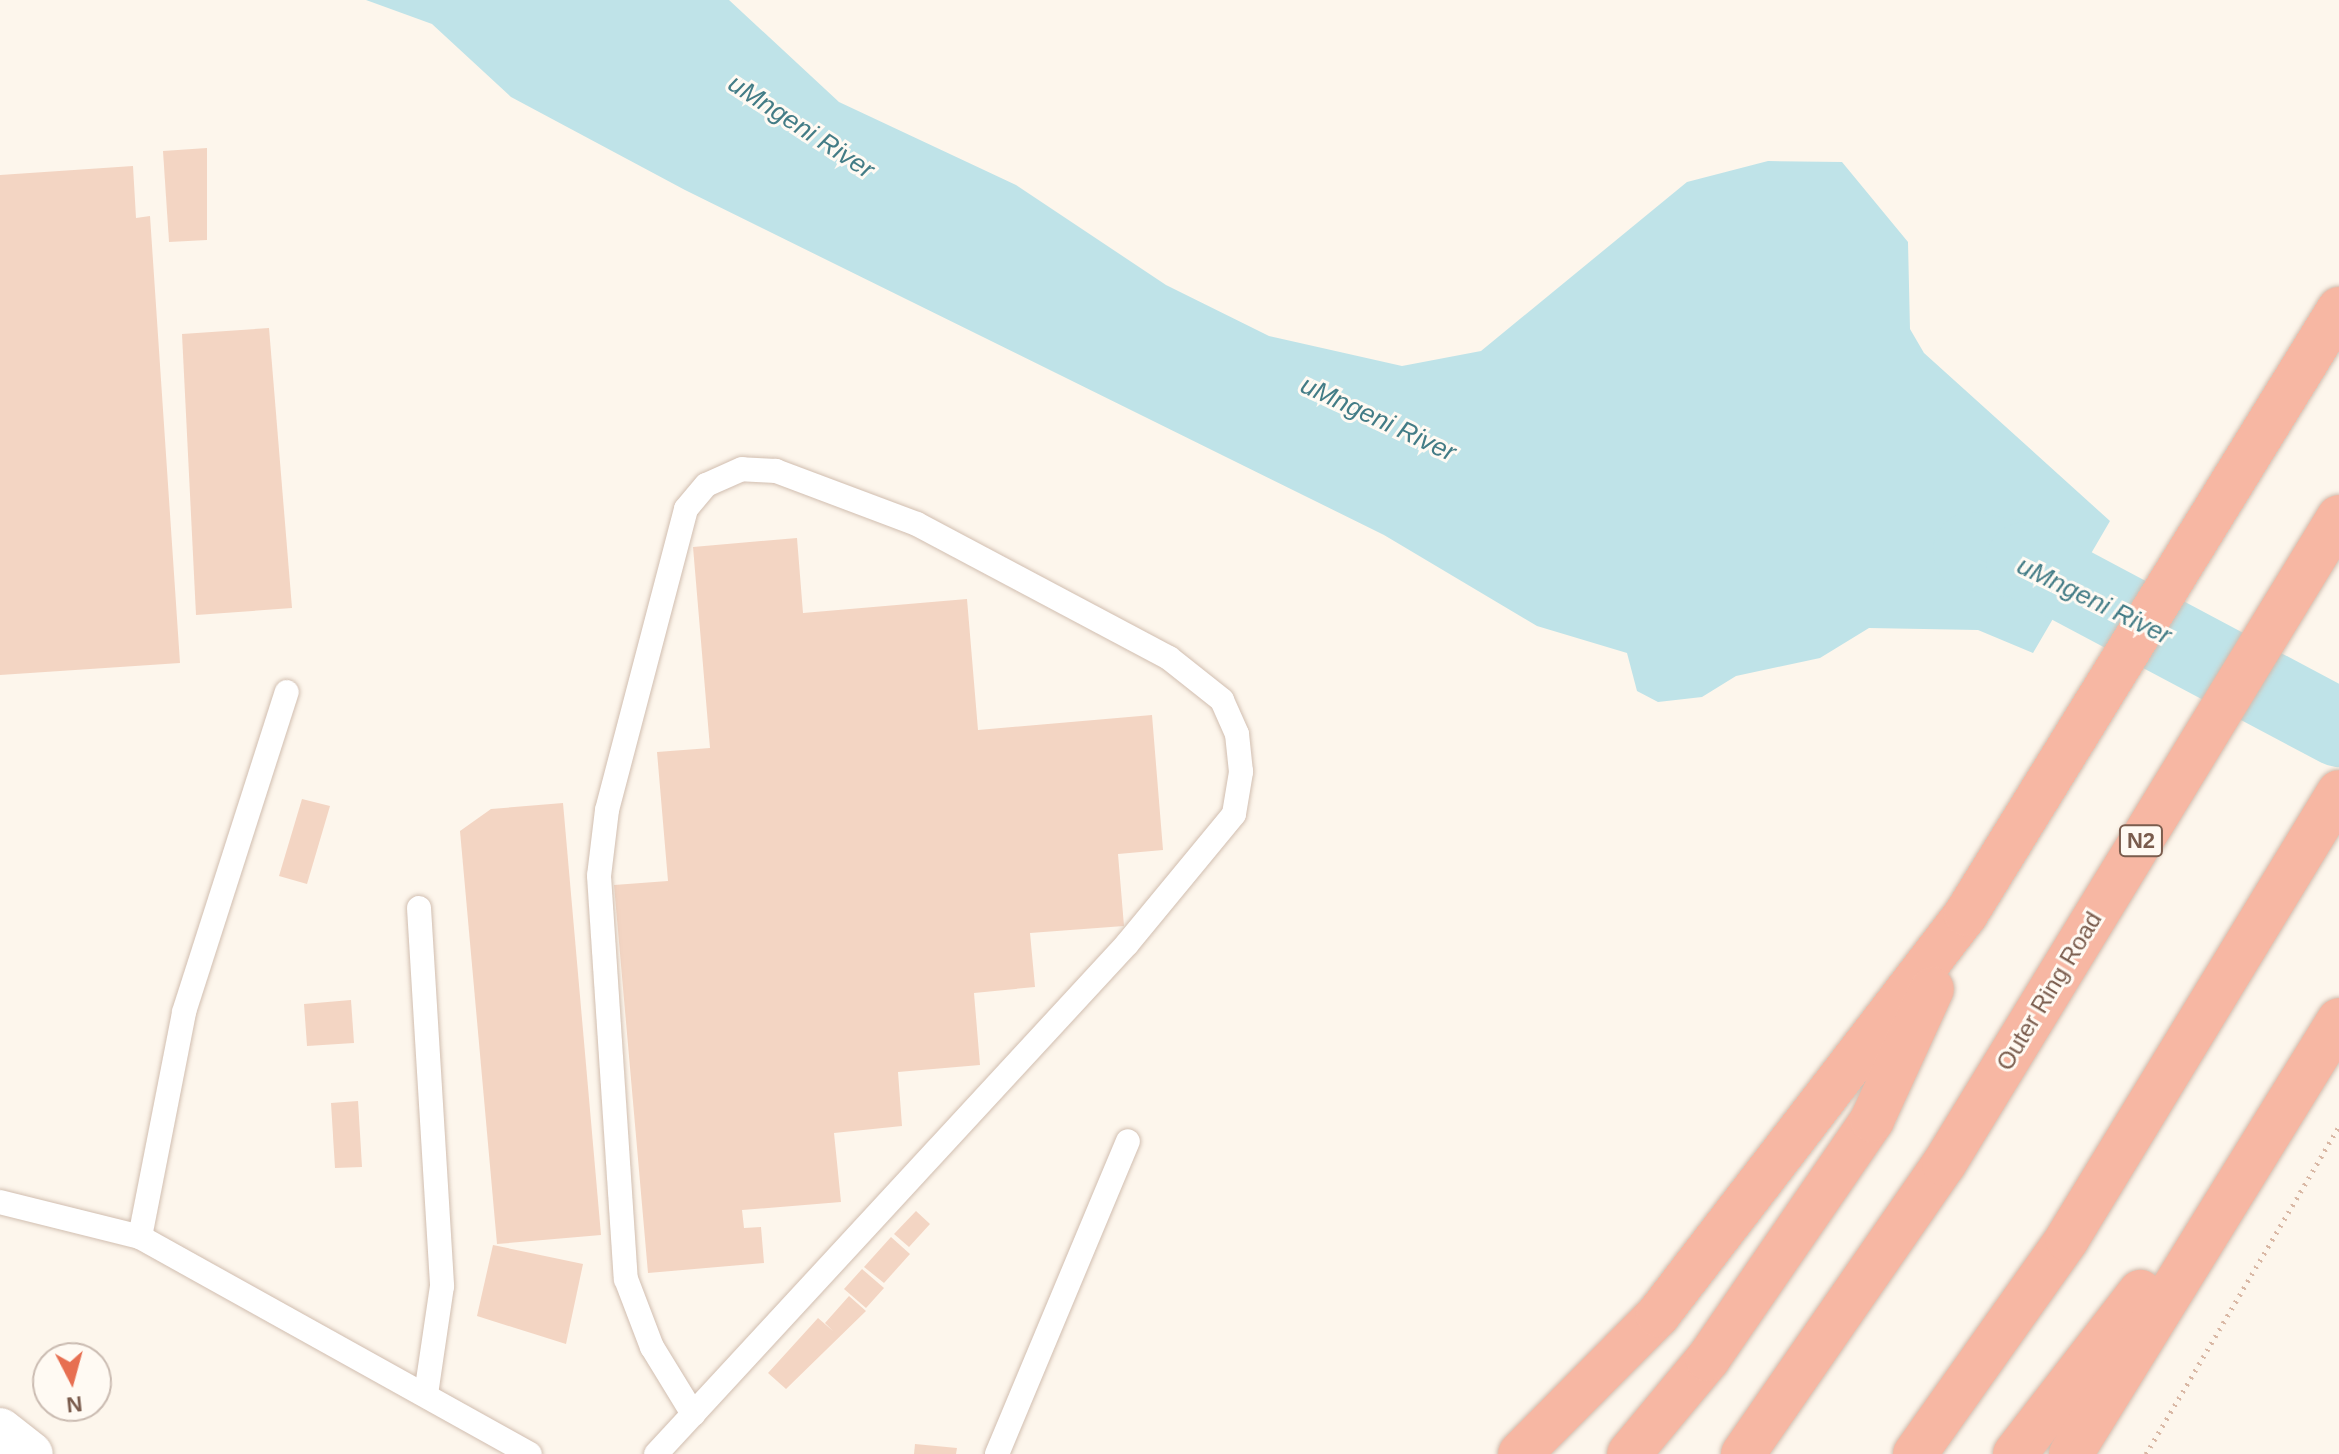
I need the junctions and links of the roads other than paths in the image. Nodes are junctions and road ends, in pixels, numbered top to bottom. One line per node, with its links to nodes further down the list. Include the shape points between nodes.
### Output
1 (2339, 309): 6 (highway)
2 (2339, 517): 21 (highway, Outer Ring Road / N2, via 1944,1164)
3 (287, 692): 10 (lane, via 184,1012)
4 (2339, 792): 22 (highway, via 2067,1239)
5 (419, 908): 12 (lane, via 441,1195 442,1286)
6 (1966, 914): 19 (highway, via 1658,1315); 20 (highway, via 1872,1120 1708,1359)
7 (2339, 1020): 11 (highway, via 2296,1091)
8 (1128, 1141): 18 (lane)
9 (0, 1202): 10 (lane)
10 (140, 1237): 12 (lane)
11 (2154, 1292): 23 (highway); 24 (highway)
12 (426, 1395): 16 (lane)
13 (693, 1414): 13 (lane, via 652,1347 626,1279 599,876 607,810 686,509 706,485 742,469 776,471 917,524 1169,658 1222,700 1237,734 1241,772 1234,814 1127,944); 17 (lane)
14 (0, 1430): 15 (main road)
15 (31, 1454)
16 (530, 1454)
17 (656, 1454)
18 (997, 1454)
19 (1520, 1454)
20 (1629, 1454)
21 (1743, 1454)
22 (1915, 1454)
23 (2015, 1454)
24 (2071, 1454)

